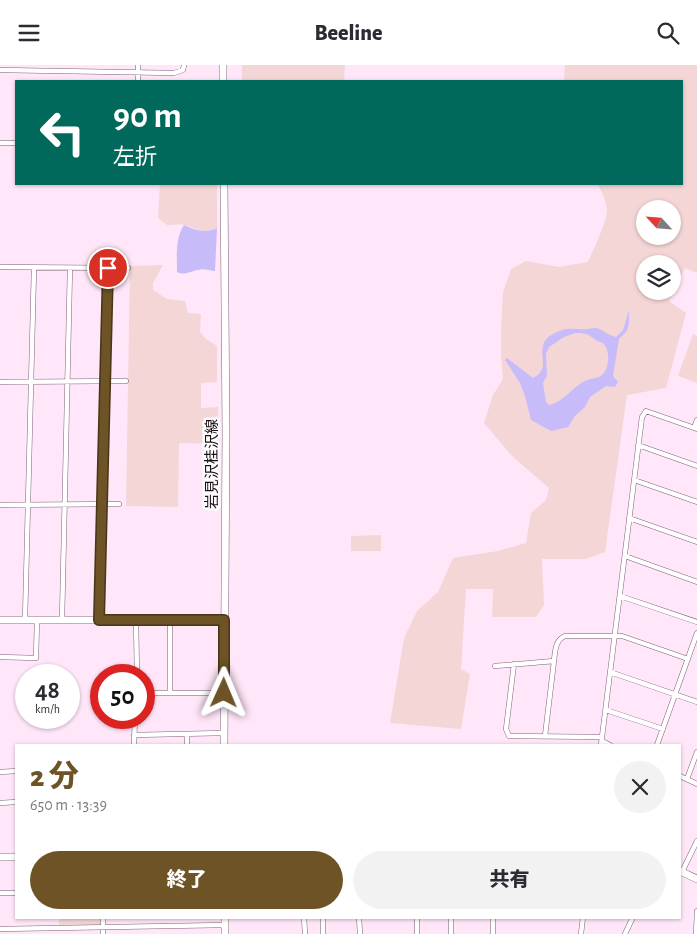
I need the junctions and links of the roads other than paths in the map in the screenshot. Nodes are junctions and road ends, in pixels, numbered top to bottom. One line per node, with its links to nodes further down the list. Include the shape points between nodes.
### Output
1 (138, 65): 5 (street)
2 (184, 65): 5 (street, via 183,70 174,73)
3 (223, 65): 7 (main road)
4 (0, 70): 5 (street)
5 (138, 73): 6 (street)
6 (138, 80)
7 (223, 80)
8 (0, 143): 9 (street)
9 (15, 143)
10 (224, 185): 43 (main road, 岩見沢桂沢線)
11 (0, 267): 12 (street)
12 (34, 268): 13 (street); 20 (street)
13 (70, 268): 14 (street); 16 (street)
14 (108, 268): 15 (street); 17 (street)
15 (128, 268)
16 (67, 381): 17 (street); 20 (street); 30 (street)
17 (105, 381): 18 (street); 31 (street)
18 (126, 381)
19 (0, 382): 20 (street)
20 (30, 382): 29 (street)
21 (697, 420): 22 (street)
22 (696, 428): 23 (street, via 646,411 642,417)
23 (638, 445): 24 (street); 25 (street)
24 (697, 466)
25 (634, 480): 26 (street); 32 (street)
26 (697, 503)
27 (119, 504): 31 (street)
28 (0, 505): 29 (street)
29 (27, 505): 30 (street); 38 (street)
30 (65, 505): 31 (street); 40 (street)
31 (102, 505): 41 (street)
32 (629, 518): 33 (street); 34 (street)
33 (697, 542)
34 (625, 556): 35 (street); 36 (street)
35 (697, 582)
36 (620, 596): 45 (street); 47 (street)
37 (0, 620): 38 (main road)
38 (25, 620): 39 (main road)
39 (37, 620): 40 (main road); 48 (street, via 36,658)
40 (62, 620): 41 (main road)
41 (99, 620): 42 (main road)
42 (136, 620): 44 (main road); 51 (street)
43 (224, 620): 44 (main road); 57 (main road, 岩見沢桂沢線)
44 (170, 621): 56 (street)
45 (697, 622)
46 (697, 633): 49 (street)
47 (615, 635): 49 (street); 50 (street, via 561,638); 54 (street)
48 (0, 657)
49 (688, 659): 58 (street)
50 (554, 661): 52 (street); 66 (street)
51 (136, 664)
52 (514, 665): 53 (street); 66 (street, via 506,733 512,737)
53 (495, 666)
54 (610, 672): 58 (street); 60 (street)
55 (155, 693): 56 (street)
56 (170, 693): 57 (street)
57 (224, 693): 63 (main road, 岩見沢桂沢線)
58 (675, 695): 59 (street); 62 (street)
59 (697, 702)
60 (606, 710): 62 (street); 67 (street)
61 (134, 729): 65 (street)
62 (663, 729): 71 (street)
63 (224, 733): 64 (street); 70 (main road, 岩見沢桂沢線)
64 (187, 734): 65 (street); 69 (street)
65 (134, 735): 68 (street)
66 (545, 737): 67 (street)
67 (602, 741)
68 (134, 744)
69 (187, 744)
70 (224, 744)
71 (657, 744)
72 (697, 752): 76 (street)
73 (15, 771): 74 (street)
74 (0, 772)
75 (681, 776): 76 (street)
76 (687, 779): 77 (street)
77 (697, 784)
78 (15, 802): 79 (street)
79 (0, 803)
80 (697, 841): 83 (street)
81 (0, 857): 82 (main road)
82 (15, 857)
83 (681, 871): 84 (main road)
84 (697, 879)
85 (0, 893): 86 (street)
86 (15, 893)
87 (697, 911): 110 (street)
88 (103, 919): 98 (street)
89 (304, 919): 102 (street)
90 (323, 919): 103 (street)
91 (359, 919): 104 (street)
92 (417, 919): 105 (street)
93 (451, 919): 106 (street)
94 (493, 919): 107 (street)
95 (583, 919): 108 (street)
96 (632, 919): 109 (street)
97 (225, 921): 98 (street); 101 (main road)
98 (103, 927): 99 (street); 100 (street)
99 (0, 929)
100 (103, 934)
101 (225, 934)
102 (305, 934)
103 (323, 934)
104 (360, 934)
105 (417, 934)
106 (451, 934)
107 (493, 934)
108 (581, 934)
109 (626, 934)
110 (696, 934)

